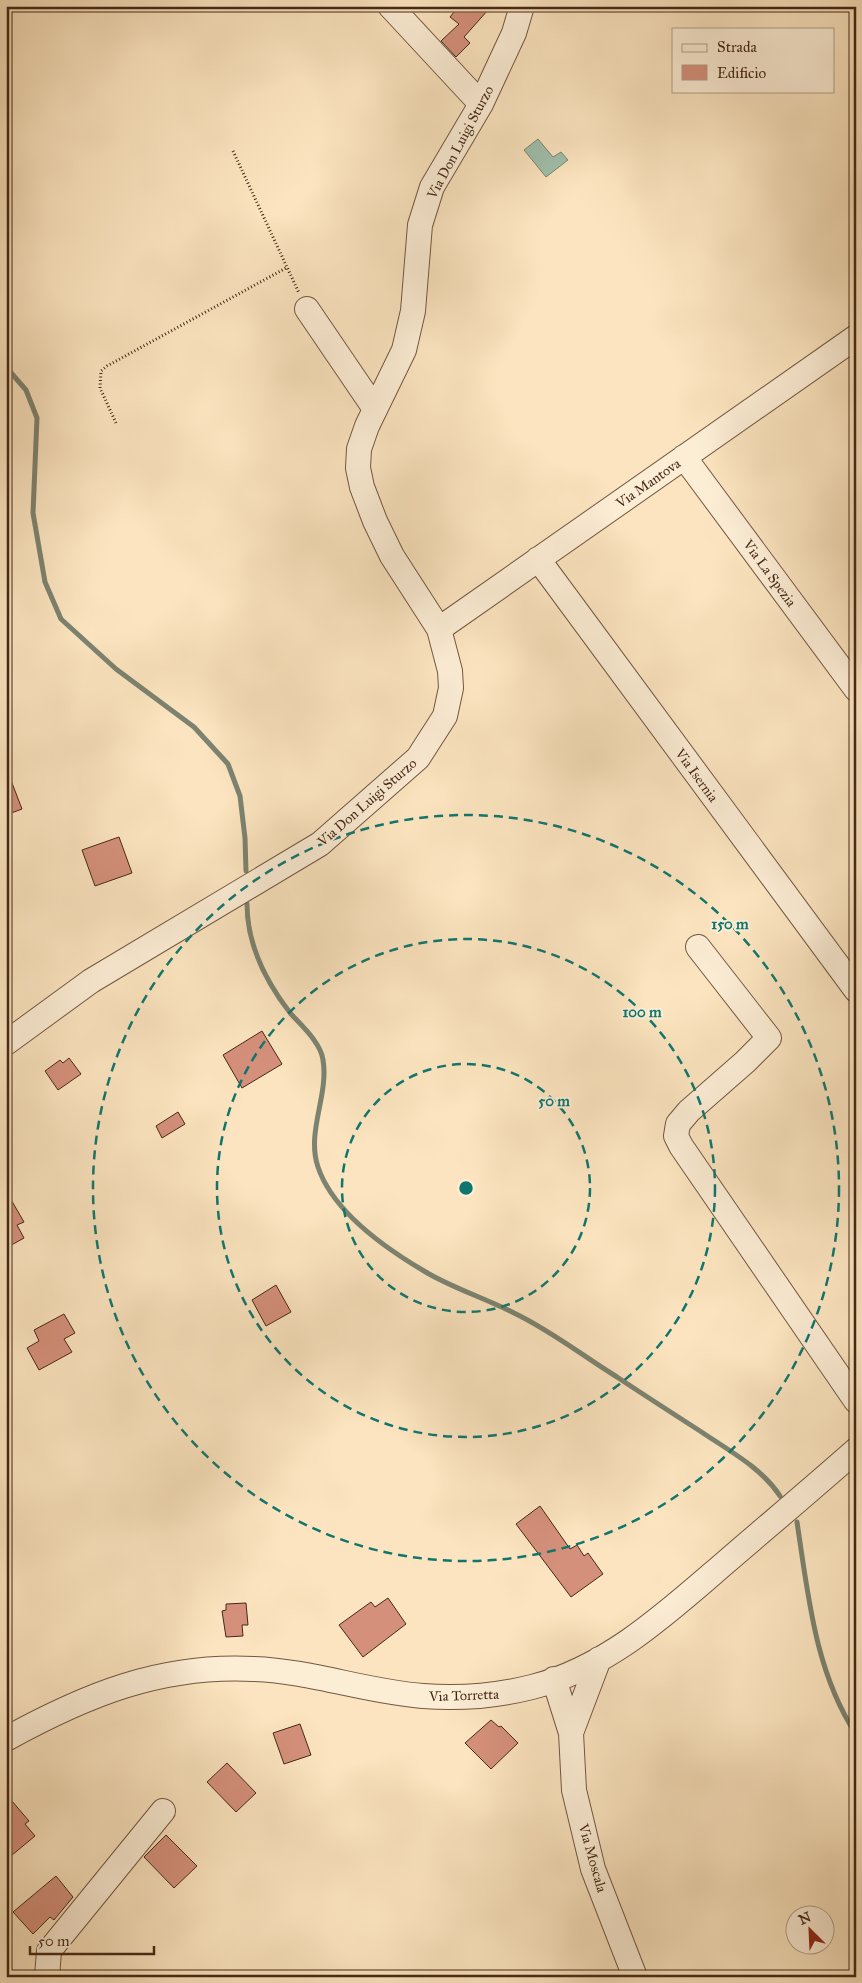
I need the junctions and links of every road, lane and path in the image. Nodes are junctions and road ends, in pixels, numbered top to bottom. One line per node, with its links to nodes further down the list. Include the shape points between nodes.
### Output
1 (390, 6): 3 (street)
2 (522, 6): 3 (street, Via Don Luigi Sturzo, via 514,33)
3 (481, 104): 8 (street, Via Don Luigi Sturzo, via 432,187 420,225 413,311 404,350)
4 (233, 151): 5 (path)
5 (286, 268): 6 (path); 9 (path, via 101,371 100,388)
6 (307, 309): 8 (street)
7 (856, 337): 10 (street, Via Mantova)
8 (375, 409): 12 (street, Via Don Luigi Sturzo, via 359,449 362,487 392,556)
9 (116, 423)
10 (684, 457): 11 (street, Via Mantova); 13 (street, Via La Spezia)
11 (538, 559): 12 (street, Via Mantova); 15 (street, Via Isernia)
12 (439, 629): 16 (street, Via Don Luigi Sturzo, via 450,671 450,696 444,716 418,758 320,844 91,981)
13 (856, 690)
14 (698, 946): 17 (street, via 769,1038 688,1111 678,1124 676,1136)
15 (856, 990)
16 (6, 1043)
17 (856, 1401)
18 (856, 1450): 19 (street, Via Torretta, via 662,1617)
19 (599, 1659): 20 (street, Via Torretta); 21 (street)
20 (554, 1679): 21 (street); 22 (street, Via Torretta, via 503,1694 448,1697 421,1696 272,1670 208,1670 132,1682 99,1693)
21 (571, 1734): 25 (street, Via Moscala, via 574,1790 593,1869)
22 (6, 1739)
23 (164, 1811): 24 (street, via 49,1951)
24 (47, 1977)
25 (635, 1977)

